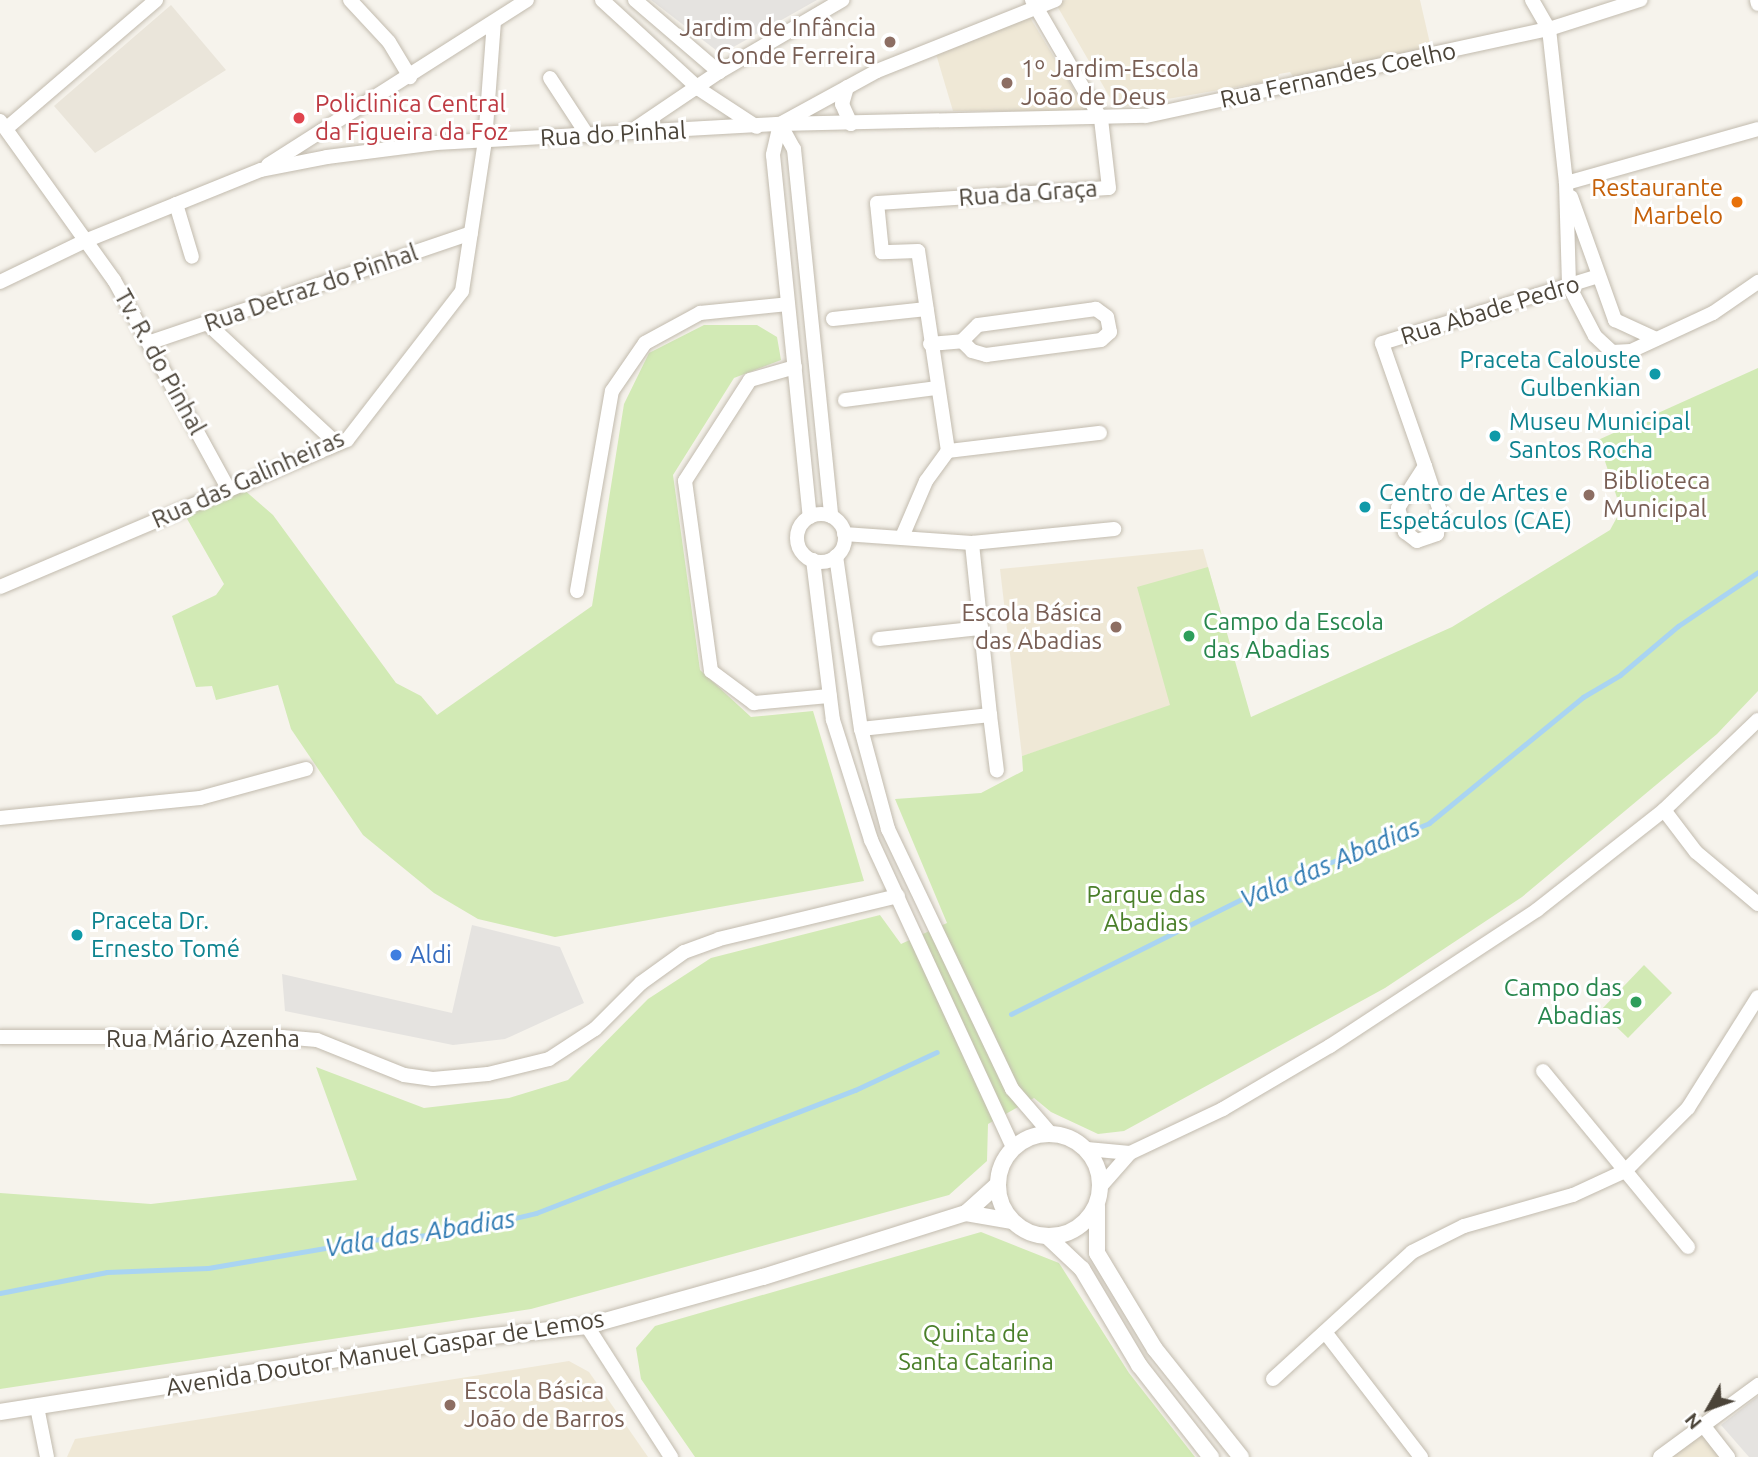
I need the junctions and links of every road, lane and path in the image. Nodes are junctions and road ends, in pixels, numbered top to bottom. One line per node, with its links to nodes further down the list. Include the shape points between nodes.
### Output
1 (156, 0): 22 (street)
2 (350, 0): 17 (street, via 389,42)
3 (527, 0): 11 (street)
4 (602, 0): 12 (street)
5 (842, 0): 16 (street)
6 (1055, 0): 10 (street)
7 (1532, 0): 13 (street)
8 (1640, 0): 13 (street, Rua Fernandes Coelho)
9 (638, 3): 12 (street); 14 (street)
10 (1035, 4): 19 (street); 21 (street)
11 (494, 22): 17 (street); 29 (street, Rua das Galinheiras)
12 (628, 23): 15 (street)
13 (1549, 29): 21 (street, Rua Fernandes Coelho, via 1146,116); 31 (street)
14 (682, 40): 15 (street); 16 (street)
15 (667, 57): 20 (street)
16 (719, 72): 20 (street)
17 (410, 77): 30 (street)
18 (550, 78): 28 (street)
19 (847, 87): 23 (street); 24 (street, via 842,104)
20 (699, 89): 25 (street); 27 (street)
21 (1101, 119): 24 (street, Rua Fernandes Coelho); 41 (street, Rua da Graça, via 1109,188 877,203 882,252 918,251)
22 (4, 124): 34 (street, Tv. R. do Pinhal)
23 (780, 124): 24 (street, Rua Fernandes Coelho); 25 (street, Rua do Pinhal); 40 (street, via 774,155); 56 (street, via 794,149)
24 (851, 124)
25 (757, 127): 27 (street, Rua do Pinhal)
26 (1758, 129): 31 (street)
27 (628, 133): 28 (street, Rua do Pinhal)
28 (588, 136): 29 (street, Rua do Pinhal)
29 (485, 141): 30 (street, Rua do Pinhal, via 436,143); 33 (street, Rua das Galinheiras)
30 (261, 170): 32 (street, Rua do Pinhal)
31 (1566, 183): 36 (street); 39 (street)
32 (176, 204): 34 (street, Rua do Pinhal); 35 (street)
33 (471, 233): 43 (street, Rua Detraz do Pinhal); 52 (street, Rua das Galinheiras, via 462,291 347,440)
34 (85, 241): 37 (street, Rua do Pinhal); 46 (street, Tv. R. do Pinhal)
35 (192, 257)
36 (1598, 276): 39 (street, Rua Abade Pedro); 44 (street, via 1615,320)
37 (0, 282)
38 (1758, 282): 44 (street, via 1713,313)
39 (1569, 286): 44 (street, via 1595,336 1612,352 1631,351); 54 (street, Rua Abade Pedro, via 1382,343)
40 (788, 304): 48 (street); 65 (street, via 700,313 645,343 611,391)
41 (926, 309): 42 (street); 47 (street)
42 (834, 319)
43 (208, 324): 46 (street, Rua Detraz do Pinhal); 52 (street)
44 (1656, 339)
45 (962, 341): 45 (street, via 972,351 986,355 1101,340 1110,332 1107,317 1096,309 978,325); 47 (street)
46 (151, 342): 55 (street, Tv. R. do Pinhal)
47 (930, 344): 49 (street)
48 (794, 367): 57 (street); 68 (street, via 750,380 685,481 711,671 754,703)
49 (936, 388): 50 (street); 53 (street)
50 (845, 400)
51 (1100, 433): 53 (street)
52 (337, 444): 55 (street, Rua das Galinheiras)
53 (948, 451): 60 (street, via 926,481)
54 (1425, 466): 54 (street, via 1440,511 1437,534 1417,541 1405,532 1398,508)
55 (228, 488): 64 (street, Rua das Galinheiras)
56 (831, 516): 57 (street); 59 (street)
57 (810, 517): 63 (street, via 799,527 797,542)
58 (1114, 529): 61 (street)
59 (844, 534): 60 (street); 62 (street)
60 (902, 537): 61 (street)
61 (972, 543): 66 (street)
62 (836, 556): 63 (street); 71 (street)
63 (813, 560): 68 (street)
64 (0, 588)
65 (578, 591)
66 (981, 628): 67 (street); 69 (street)
67 (879, 639)
68 (830, 696): 76 (street, via 832,720 871,840)
69 (990, 715): 71 (street); 73 (street)
70 (1758, 720): 74 (street)
71 (861, 729): 81 (street, via 888,829 1012,1089)
72 (306, 769): 75 (street, via 200,798)
73 (997, 771)
74 (1664, 810): 77 (street, via 1696,852); 84 (street, via 1538,910 1437,978 1223,1108)
75 (0, 818)
76 (898, 896): 79 (street, Rua Mário Azenha, via 719,939 684,952 641,983 595,1029 549,1059 488,1074 433,1079 404,1075 317,1041 282,1037); 82 (street)
77 (1758, 904)
78 (1758, 996): 85 (street, via 1688,1108)
79 (0, 1037)
80 (1543, 1071): 85 (street)
81 (1050, 1133): 82 (street); 83 (street)
82 (1013, 1148): 86 (street)
83 (1087, 1149): 84 (street); 87 (street, via 1100,1172)
84 (1130, 1153): 87 (street)
85 (1625, 1171): 92 (street); 94 (street, via 1573,1195 1464,1226 1412,1252)
86 (998, 1184): 89 (street); 90 (street)
87 (1101, 1186): 88 (street)
88 (1097, 1206): 91 (street, via 1077,1228); 103 (street, via 1097,1253 1155,1349)
89 (966, 1213): 90 (street); 93 (street, Avenida Doutor Manuel Gaspar de Lemos, via 763,1278)
90 (1012, 1221): 91 (street)
91 (1048, 1237): 102 (street, via 1082,1269 1139,1365)
92 (1688, 1247)
93 (587, 1326): 97 (street, Avenida Doutor Manuel Gaspar de Lemos, via 465,1339); 101 (street)
94 (1325, 1332): 95 (street); 104 (street)
95 (1273, 1379)
96 (1758, 1385): 99 (street)
97 (37, 1407): 98 (street, Avenida Doutor Manuel Gaspar de Lemos); 100 (street)
98 (0, 1412)
99 (1703, 1425): 105 (street); 106 (street)
100 (47, 1457)
101 (671, 1457)
102 (1211, 1457)
103 (1241, 1457)
104 (1421, 1457)
105 (1660, 1457)
106 (1728, 1457)

